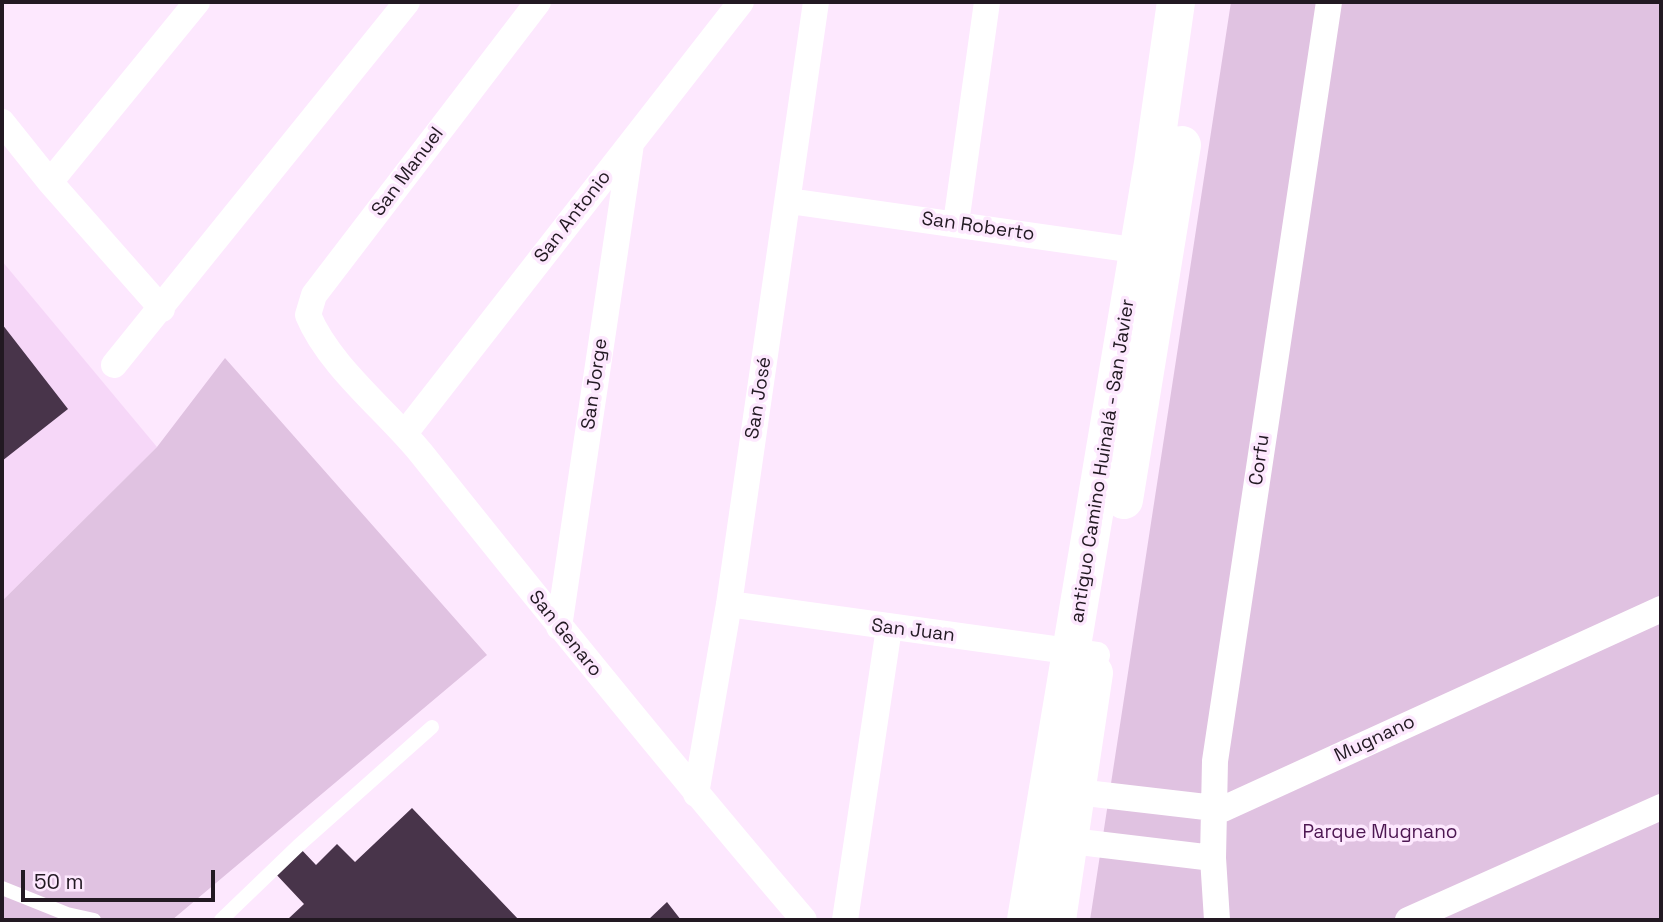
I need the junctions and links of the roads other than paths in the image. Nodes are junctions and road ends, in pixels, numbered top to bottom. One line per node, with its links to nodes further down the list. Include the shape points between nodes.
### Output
1 (197, 2): 12 (street)
2 (407, 2): 16 (street)
3 (538, 2): 17 (street, San Manuel, via 314,295 308,315)
4 (741, 2): 11 (street, San Antonio)
5 (816, 2): 13 (street, San José)
6 (987, 2): 14 (street)
7 (1177, 2): 15 (main road)
8 (1203, 2): 15 (main road)
9 (1329, 2): 29 (street, Corfu, via 1216,761)
10 (2, 122): 12 (street)
11 (631, 141): 19 (street, San Antonio); 22 (street, San Jorge)
12 (50, 183): 16 (street)
13 (789, 201): 14 (street, San Roberto); 20 (street, San José)
14 (956, 223): 15 (street, San Roberto)
15 (1152, 253): 24 (main road)
16 (162, 309): 18 (street)
17 (326, 348): 19 (street, San Genaro)
18 (114, 365)
19 (405, 433): 22 (street, San Genaro)
20 (729, 604): 23 (street, San Juan); 27 (street, San José)
21 (1661, 609): 29 (street, Mugnano, via 1223,809)
22 (559, 627): 27 (street, San Genaro)
23 (889, 628): 24 (street, San Juan); 37 (street)
24 (1084, 653): 26 (main road); 38 (main road, antiguo Camino Huinalá - San Javier)
25 (432, 727): 35 (lane)
26 (1077, 792): 29 (street, Mugnano); 30 (main road)
27 (696, 794): 36 (street, San Genaro)
28 (1661, 807): 41 (street)
29 (1216, 808): 31 (street, Corfu)
30 (1072, 841): 31 (street); 39 (main road)
31 (1213, 858): 40 (street, Corfu)
32 (2, 888): 33 (lane)
33 (61, 917): 34 (lane)
34 (93, 920)
35 (221, 920)
36 (804, 920)
37 (845, 920)
38 (1026, 920)
39 (1058, 920)
40 (1217, 920)
41 (1408, 920)

